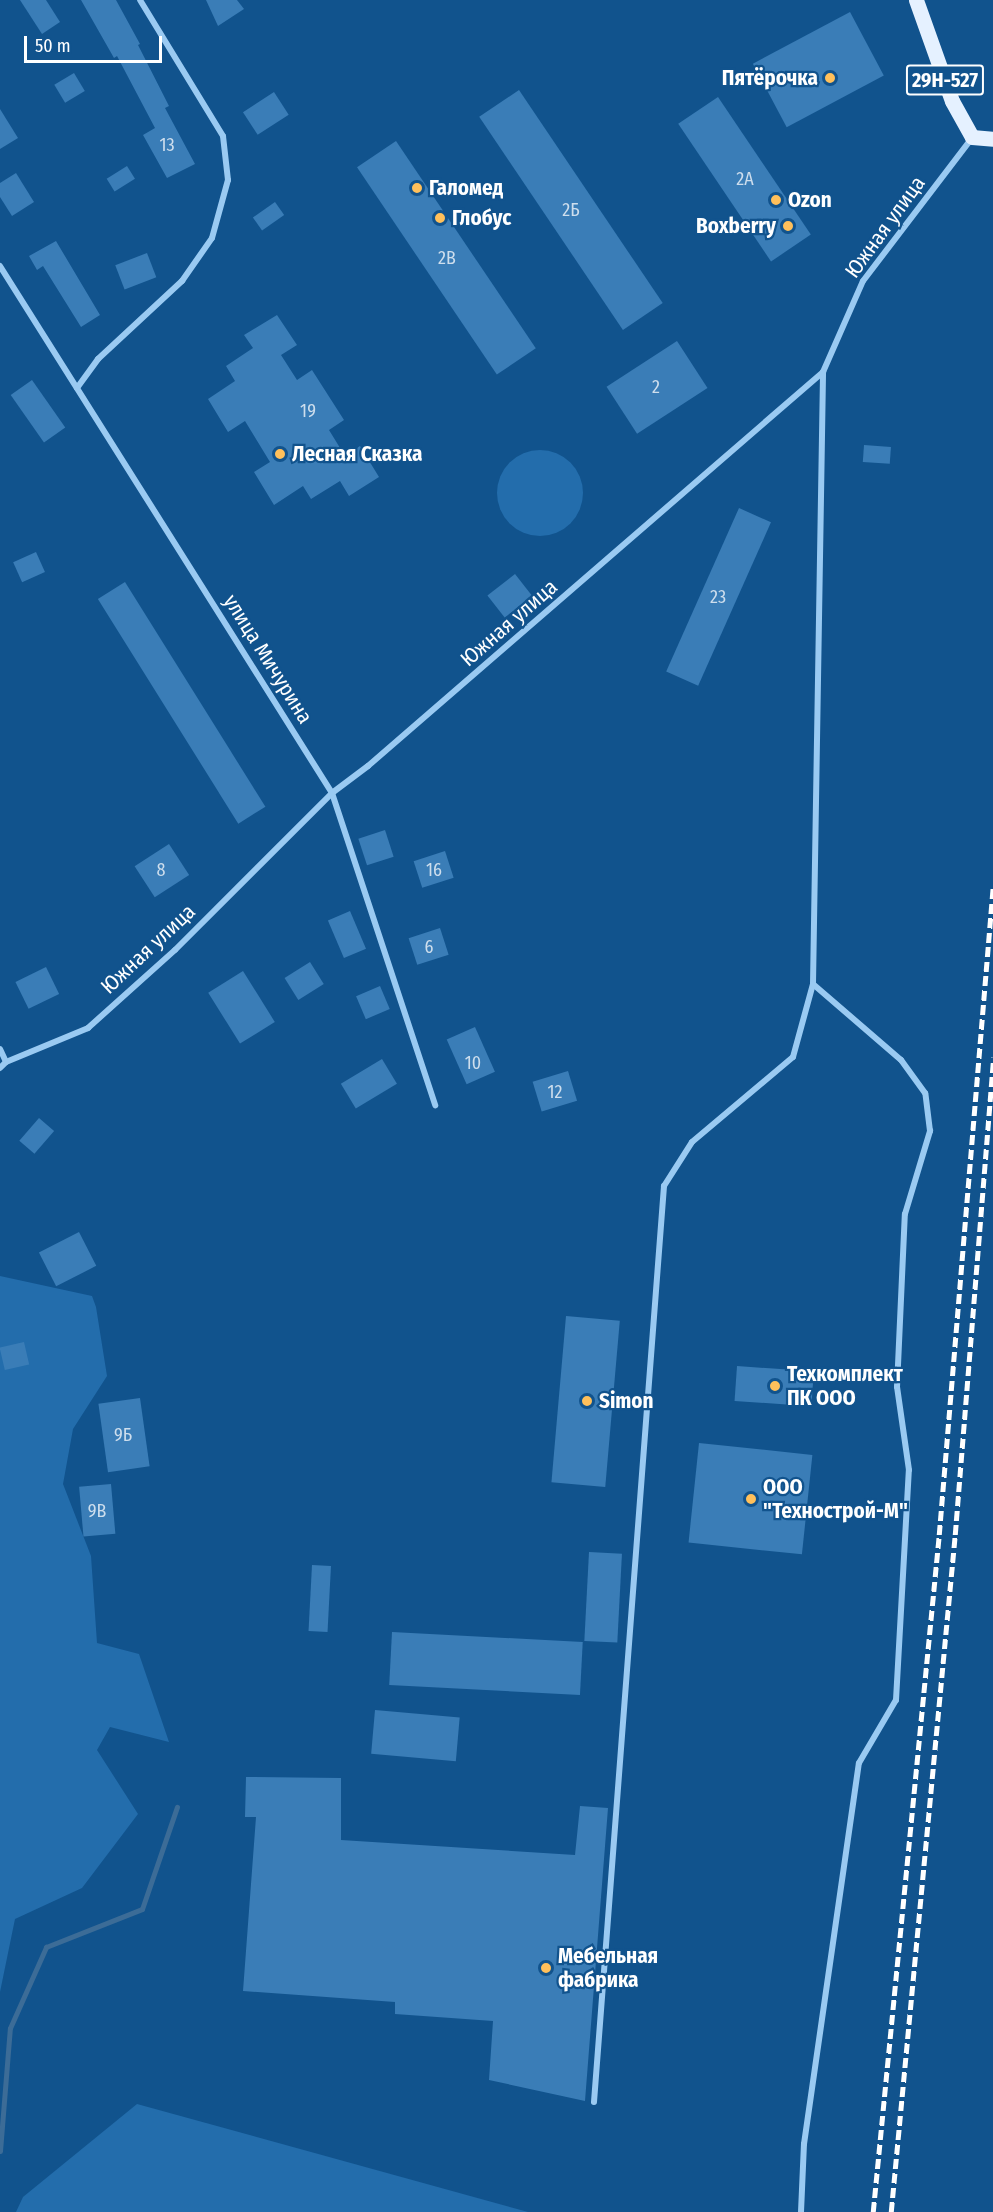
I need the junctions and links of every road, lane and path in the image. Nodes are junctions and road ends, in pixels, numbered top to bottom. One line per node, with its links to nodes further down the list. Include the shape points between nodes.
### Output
1 (140, 0): 7 (street, via 223,135 228,180 212,238 182,281 98,359)
2 (916, 0): 3 (main road, 29Н-527, via 952,101)
3 (972, 137): 4 (main road); 6 (street, Южная улица, via 863,280)
4 (993, 139)
5 (0, 266): 7 (street, улица Мичурина)
6 (823, 372): 8 (street, Южная улица); 9 (street)
7 (77, 388): 8 (street, улица Мичурина)
8 (332, 793): 11 (street, Южная улица, via 175,950 88,1028); 13 (street, улица Мичурина)
9 (813, 984): 14 (street, via 793,1057 692,1142 664,1186); 15 (street, via 901,1060 925,1093 930,1131 905,1214 897,1387 909,1470 896,1700 859,1763 804,2144)
10 (0, 1049): 11 (street)
11 (6, 1062): 12 (street, Южная улица)
12 (0, 1068)
13 (435, 1105)
14 (594, 2102)
15 (801, 2212)

